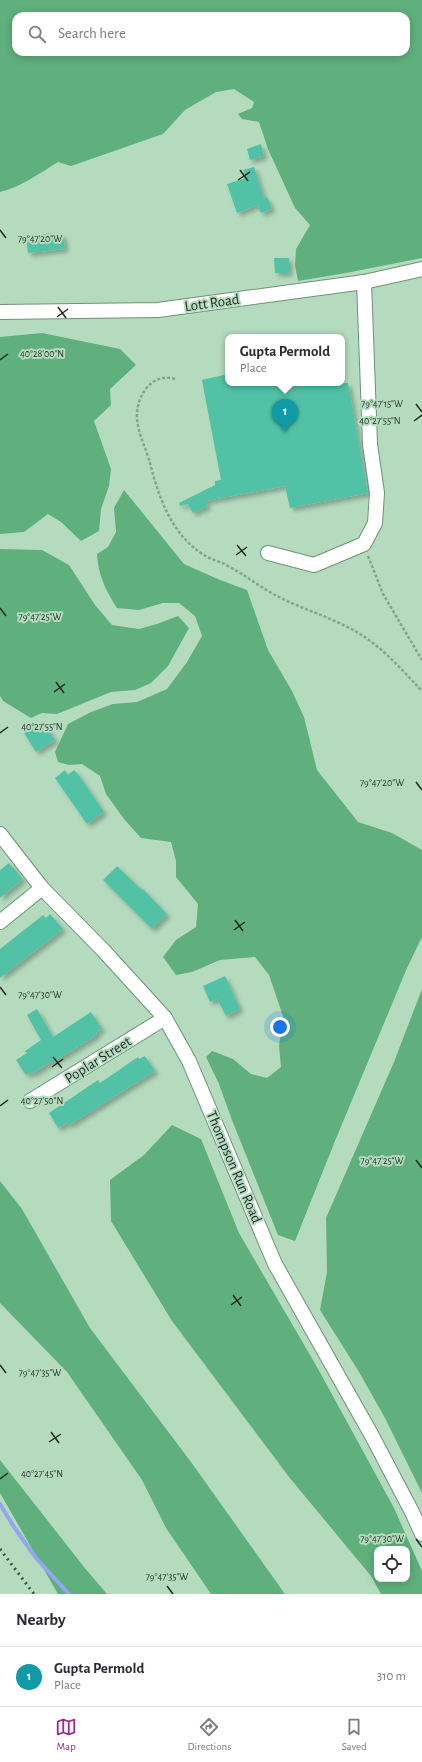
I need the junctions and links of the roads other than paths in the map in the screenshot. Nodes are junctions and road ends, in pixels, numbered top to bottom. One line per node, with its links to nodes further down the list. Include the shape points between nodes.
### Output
1 (422, 269): 2 (street, Lott Road)
2 (364, 282): 3 (street, Lott Road, via 158,310); 4 (street, via 370,444 377,493 375,523 364,544 314,565)
3 (0, 312)
4 (268, 553)
5 (0, 834): 6 (street, Thompson Run Road)
6 (42, 888): 7 (street); 8 (street, Thompson Run Road)
7 (0, 922)
8 (166, 1018): 9 (street, Poplar Street); 10 (street, Thompson Run Road, via 189,1061 275,1264 371,1434)
9 (30, 1101)
10 (422, 1534)

